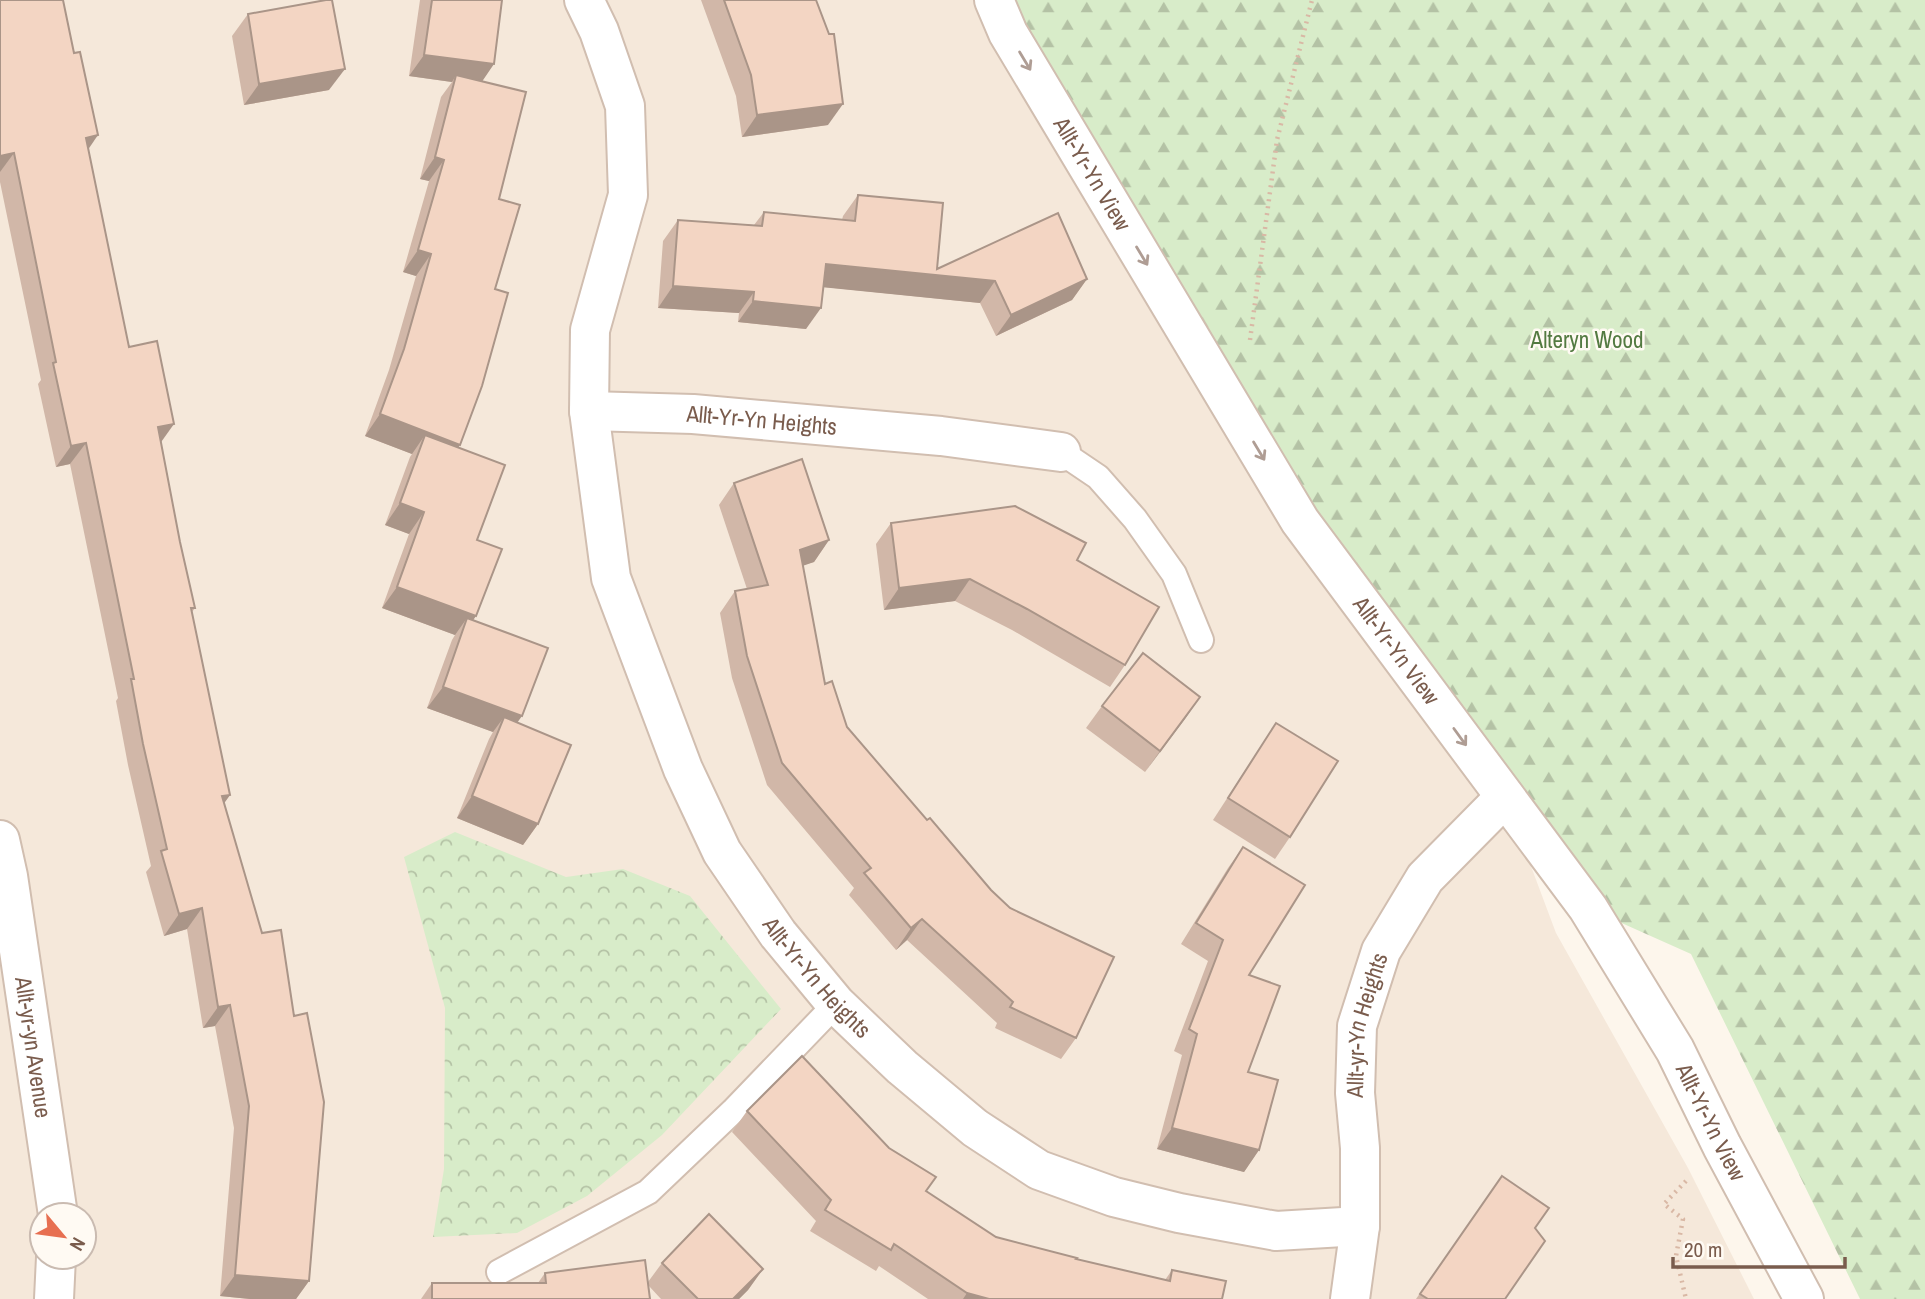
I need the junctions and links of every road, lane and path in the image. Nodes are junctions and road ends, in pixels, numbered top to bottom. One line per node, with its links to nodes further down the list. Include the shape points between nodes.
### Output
1 (584, 0): 4 (street, Allt-Yr-Yn Heights, via 625,106 628,195 590,330)
2 (994, 0): 5 (street, Allt-Yr-Yn View, one-way to 5, via 1008,33)
3 (1312, 0): 5 (path, via 1277,140)
4 (589, 411): 6 (street, Allt-Yr-Yn Heights, via 693,414 941,436); 10 (street, Allt-Yr-Yn Heights, via 611,579 683,769 722,852 778,934)
5 (1240, 419): 8 (street, Allt-Yr-Yn View, one-way to 8, via 1300,521)
6 (1061, 452): 7 (lane, via 1098,477 1135,519 1174,574)
7 (1201, 640)
8 (1505, 797): 11 (street, Allt-Yr-Yn View, via 1588,908 1675,1049); 13 (street, Allt-yr-Yn Heights, via 1425,878 1381,951 1357,1026)
9 (0, 840): 12 (street, Allt-yr-yn Avenue)
10 (836, 1004): 13 (street, Allt-Yr-Yn Heights, via 975,1129 1039,1170 1114,1198 1264,1229); 15 (lane, via 648,1192)
11 (1722, 1146): 18 (path, via 1664,1204 1684,1219 1676,1256); 19 (street, Allt-Yr-Yn View)
12 (57, 1201)
13 (1360, 1226): 17 (street, Allt-yr-Yn Heights)
14 (55, 1271): 16 (street)
15 (499, 1272)
16 (54, 1299)
17 (1350, 1299)
18 (1686, 1299)
19 (1804, 1299)

